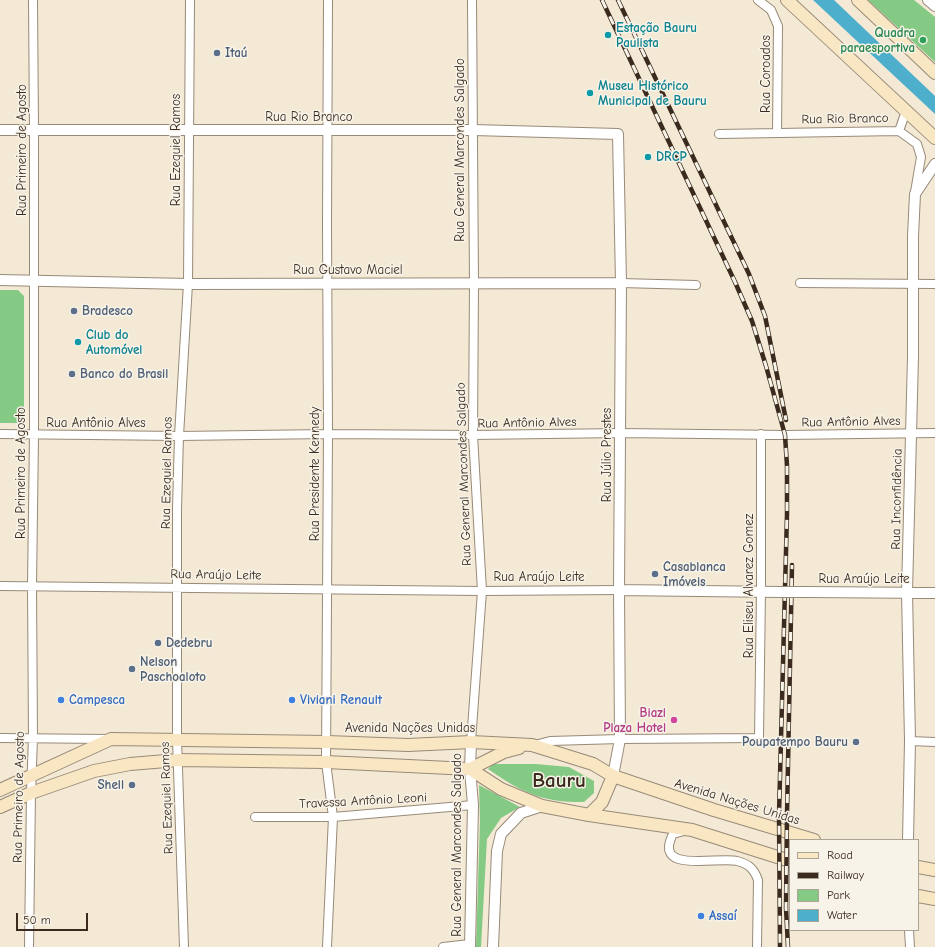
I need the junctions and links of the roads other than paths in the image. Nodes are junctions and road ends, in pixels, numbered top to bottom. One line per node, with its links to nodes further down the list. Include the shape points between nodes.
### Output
1 (32, 0): 15 (street, Rua Primeiro de Agosto)
2 (190, 0): 18 (street, Rua Ezequiel Ramos)
3 (328, 0): 16 (street, Rua Presidente Kennedy)
4 (472, 0): 17 (street, Rua General Marcondes Salgado)
5 (758, 0): 20 (street, Rua Coroados, via 771,10 778,26)
6 (780, 0): 11 (main road)
7 (787, 0): 11 (main road)
8 (858, 0): 12 (main road)
9 (928, 0): 10 (street)
10 (935, 6)
11 (802, 15): 13 (main road)
12 (935, 73)
13 (906, 112): 19 (street); 23 (main road)
14 (0, 130): 15 (street, Rua Rio Branco)
15 (34, 130): 18 (street, Rua Rio Branco); 27 (street, Rua Primeiro de Agosto)
16 (328, 130): 17 (street, Rua Rio Branco); 18 (street, Rua Rio Branco); 28 (street, Rua Presidente Kennedy)
17 (473, 130): 21 (street, Rua Rio Branco); 29 (street, Rua General Marcondes Salgado)
18 (188, 131): 32 (street, Rua Ezequiel Ramos)
19 (899, 131): 20 (street, Rua Rio Branco); 25 (street, Rua Rio Branco, via 917,144 921,157)
20 (778, 133): 22 (street, Rua Rio Branco)
21 (618, 134): 30 (street, Rua Júlio Prestes)
22 (719, 134)
23 (935, 138)
24 (935, 164): 25 (street)
25 (915, 194): 31 (street, Rua Inconfidência)
26 (0, 280): 27 (street, Rua Gustavo Maciel)
27 (33, 280): 32 (street, Rua Gustavo Maciel); 40 (street, Rua Primeiro de Agosto)
28 (327, 283): 29 (street, Rua Gustavo Maciel); 32 (street, Rua Gustavo Maciel); 41 (street, Rua Presidente Kennedy)
29 (474, 283): 30 (street, Rua Gustavo Maciel); 43 (street, Rua General Marcondes Salgado)
30 (621, 283): 35 (street, Rua Gustavo Maciel); 36 (street, Rua Júlio Prestes)
31 (914, 283): 33 (street); 34 (street); 37 (street, Rua Inconfidência)
32 (188, 284): 44 (street, Rua Ezequiel Ramos)
33 (800, 284)
34 (935, 284)
35 (696, 285)
36 (621, 433): 42 (street, Rua Antônio Alves); 43 (street, Rua Antônio Alves); 49 (street, Rua Júlio Prestes)
37 (911, 433): 38 (street, Rua Antônio Alves); 42 (street, Rua Antônio Alves, via 785,436); 52 (street, Rua Inconfidência)
38 (935, 433)
39 (0, 434): 40 (street, Rua Antônio Alves)
40 (34, 434): 44 (street, Rua Antônio Alves); 46 (street, Rua Primeiro de Agosto)
41 (328, 434): 43 (street, Rua Antônio Alves); 44 (street, Rua Antônio Alves); 48 (street, Rua Presidente Kennedy)
42 (761, 434): 51 (street, Rua Eliseu Alvarez Gomez)
43 (473, 435): 50 (street, Rua General Marcondes Salgado)
44 (179, 436): 47 (street, Rua Ezequiel Ramos)
45 (0, 586): 46 (street, Rua Araújo Leite)
46 (32, 586): 47 (street, Rua Araújo Leite); 55 (street, Rua Primeiro de Agosto)
47 (177, 587): 48 (street, Rua Araújo Leite); 57 (street, Rua Ezequiel Ramos)
48 (326, 588): 50 (street, Rua Araújo Leite); 60 (street, Rua Presidente Kennedy)
49 (619, 590): 50 (street, Rua Araújo Leite); 51 (street, Rua Araújo Leite); 58 (street, Rua Júlio Prestes)
50 (482, 591): 61 (street, Rua General Marcondes Salgado)
51 (761, 591): 52 (street, Rua Araújo Leite, bridge); 58 (street, Rua Eliseu Alvarez Gomez, via 759,738)
52 (908, 592): 53 (street, Rua Araújo Leite); 59 (street, Rua Inconfidência)
53 (935, 592)
54 (0, 738): 55 (street)
55 (33, 738): 56 (street); 67 (street, Rua Primeiro de Agosto)
56 (111, 739): 57 (main road, Avenida Nações Unidas); 67 (main road, Avenida Nações Unidas)
57 (178, 739): 60 (main road, Avenida Nações Unidas); 64 (street, Rua Ezequiel Ramos)
58 (620, 739): 63 (street, via 550,741); 68 (street, Rua Júlio Prestes)
59 (910, 741): 62 (street); 80 (street, Rua Inconfidência)
60 (327, 742): 61 (main road, Avenida Nações Unidas, via 408,745); 65 (street, Rua Presidente Kennedy)
61 (471, 742): 63 (main road, Avenida Nações Unidas); 66 (street, Rua General Marcondes Salgado)
62 (935, 742)
63 (532, 745): 66 (main road, via 504,752); 68 (main road, Avenida Nações Unidas, via 593,764)
64 (178, 760): 65 (main road); 70 (main road, via 130,764 94,772); 89 (street, Rua Ezequiel Ramos)
65 (326, 762): 66 (main road); 76 (street, Rua Presidente Kennedy)
66 (470, 769): 71 (street, Rua General Marcondes Salgado); 72 (main road, via 501,789)
67 (32, 775): 69 (main road, Avenida Nações Unidas); 70 (street, Rua Primeiro de Agosto)
68 (613, 776): 74 (main road, via 602,802); 79 (main road, Avenida Nações Unidas)
69 (0, 790)
70 (31, 793): 73 (main road); 88 (street, Rua Primeiro de Agosto)
71 (473, 805): 76 (street, Travessa Antônio Leoni); 87 (street, Rua General Marcondes Salgado)
72 (542, 806): 74 (main road); 92 (street, via 521,813 501,834 496,851)
73 (0, 807)
74 (588, 815): 77 (main road)
75 (255, 817): 76 (street, Travessa Antônio Leoni)
76 (333, 817): 90 (street, Rua Presidente Kennedy)
77 (668, 826): 78 (main road); 93 (street, via 666,848 672,859 684,864 735,866 750,873 753,881)
78 (692, 830): 81 (main road); 94 (street, via 673,834 669,850 675,858 688,861 735,860 755,871 758,880)
79 (811, 839)
80 (908, 839)
81 (789, 861)
82 (919, 867): 83 (main road)
83 (935, 870)
84 (919, 896): 85 (main road)
85 (935, 899)
86 (909, 931): 95 (street)
87 (470, 946): 91 (street)
88 (29, 947)
89 (184, 947)
90 (328, 947)
91 (443, 947)
92 (493, 947)
93 (753, 947)
94 (757, 947)
95 (910, 947)

